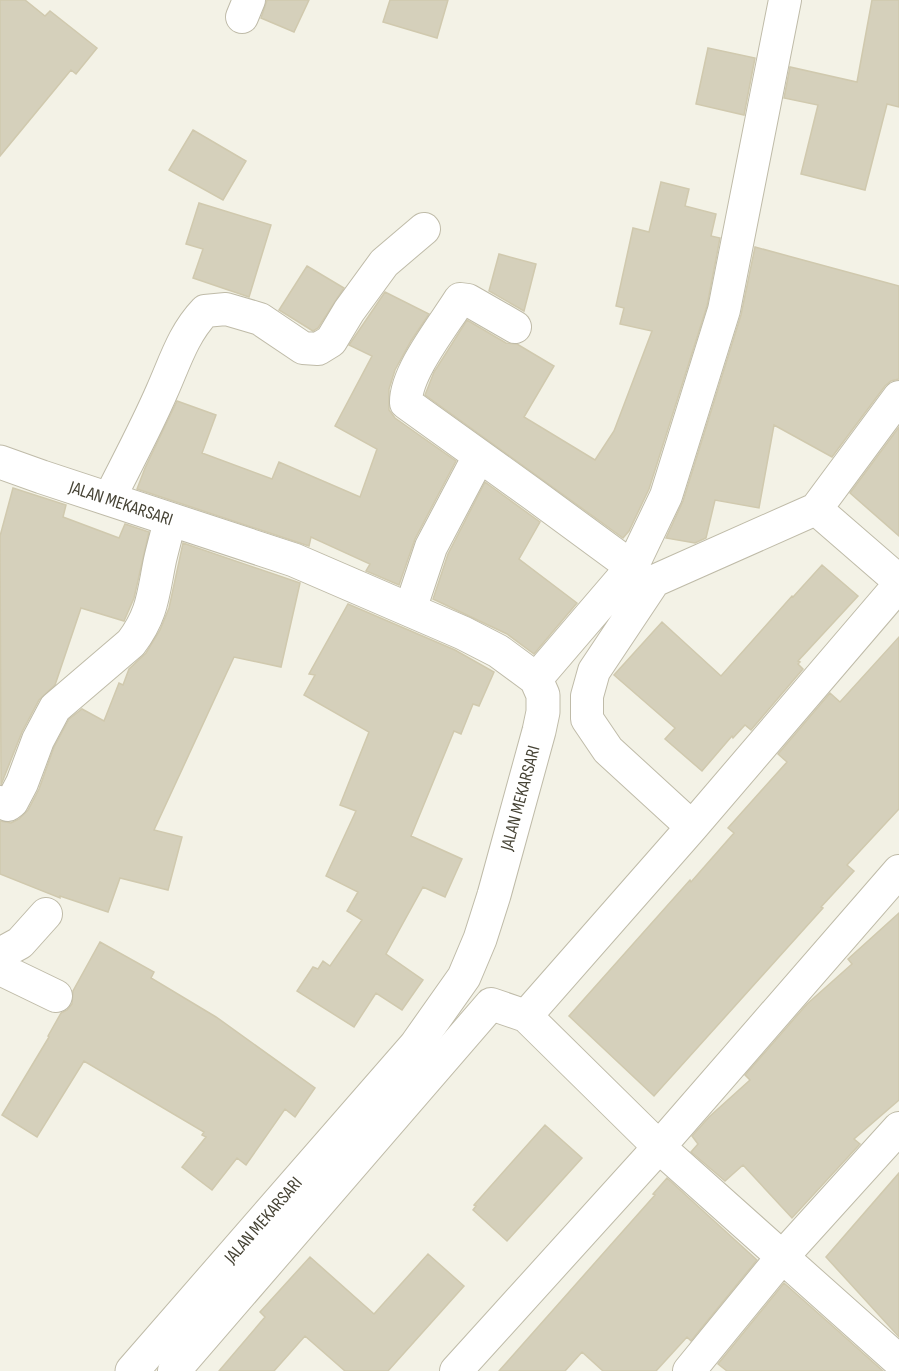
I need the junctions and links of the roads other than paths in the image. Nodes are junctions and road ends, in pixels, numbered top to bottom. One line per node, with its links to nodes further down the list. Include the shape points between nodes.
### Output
1 (785, 0): 10 (street, via 724,310 666,496)
2 (424, 229): 7 (street, via 384,263 332,341 318,349 303,348 260,319 226,309 206,311 183,339)
3 (515, 327): 5 (street, via 460,299 420,362 407,394 410,407)
4 (899, 397): 8 (street)
5 (479, 456): 10 (street); 13 (street, via 430,547)
6 (0, 462): 7 (street, JALAN MEKARSARI)
7 (110, 500): 9 (street, JALAN MEKARSARI)
8 (816, 509): 11 (street); 16 (street, via 654,581 594,671 587,696 587,719 608,750)
9 (170, 520): 13 (street, JALAN MEKARSARI, via 294,560); 15 (street, via 156,591 138,633 55,708 12,802)
10 (632, 567): 14 (street)
11 (899, 581)
12 (899, 585): 16 (street)
13 (411, 610): 14 (street, JALAN MEKARSARI, via 498,651)
14 (536, 679): 28 (street, JALAN MEKARSARI, via 543,695 539,731 494,895 464,977 416,1045)
15 (0, 802)
16 (692, 827): 22 (street)
17 (899, 871): 24 (street)
18 (46, 914): 19 (street, via 20,943)
19 (0, 954)
20 (0, 969): 21 (street)
21 (56, 996)
22 (526, 1016): 24 (street); 29 (street, via 491,1004)
23 (896, 1138): 25 (street)
24 (659, 1147): 25 (street); 30 (street)
25 (783, 1256): 26 (street); 27 (street)
26 (899, 1361)
27 (693, 1370)
28 (132, 1371)
29 (174, 1371)
30 (456, 1371)

